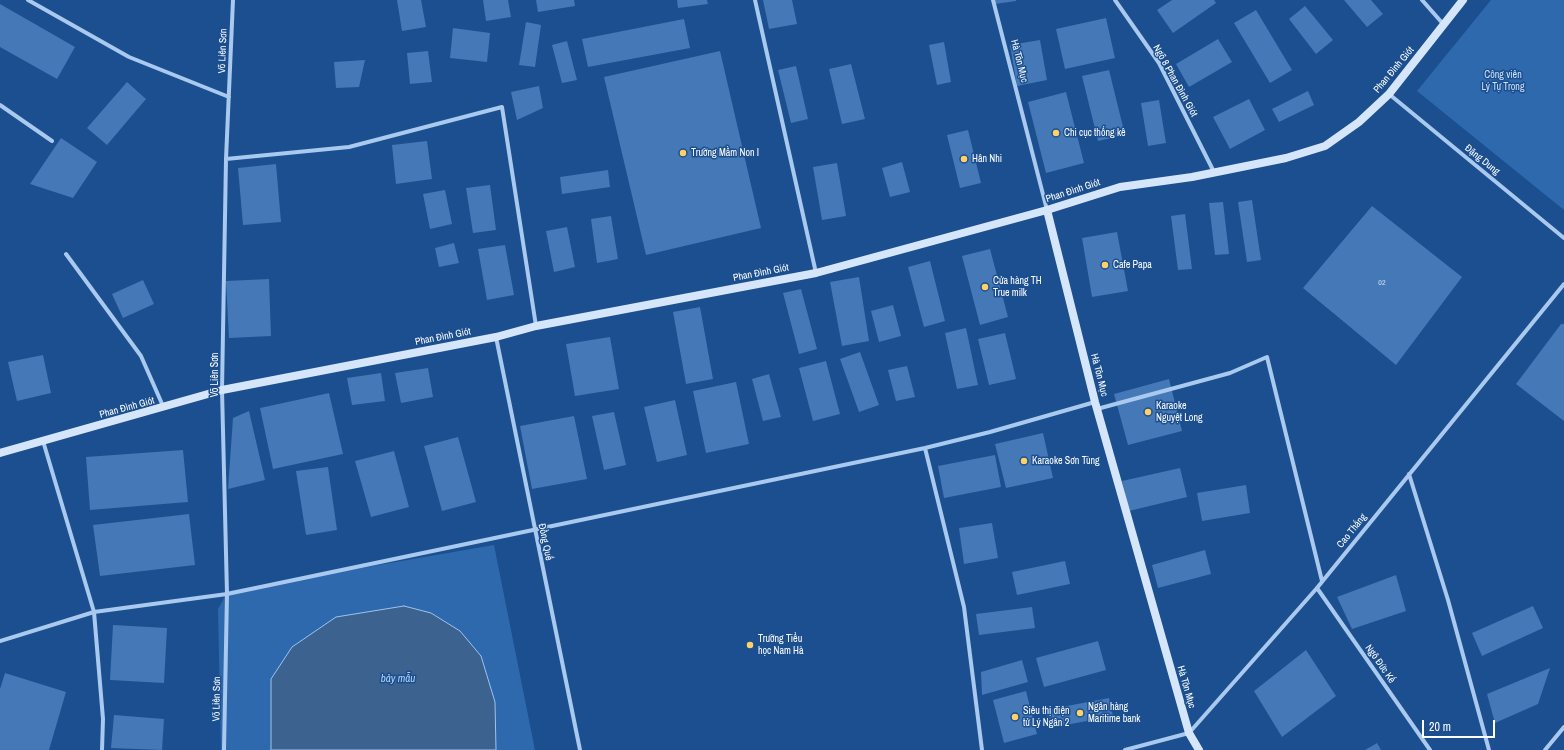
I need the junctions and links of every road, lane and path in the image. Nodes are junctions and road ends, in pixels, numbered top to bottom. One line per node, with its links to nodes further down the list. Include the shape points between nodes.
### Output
1 (28, 0): 10 (street, via 129,57)
2 (233, 0): 10 (street, Võ Liên Sơn)
3 (755, 0): 18 (street)
4 (993, 0): 15 (street, Hà Tôn Mục)
5 (1115, 0): 14 (street, Ngõ 8 Phan Đình Giót, via 1158,63)
6 (1422, 0): 8 (street)
7 (1463, 0): 8 (street, Phan Đình Giót)
8 (1444, 25): 9 (street, Phan Đình Giót)
9 (1389, 94): 14 (street, Phan Đình Giót, via 1359,122 1325,146 1286,158); 16 (street, Đặng Dung)
10 (229, 97): 13 (street, Võ Liên Sơn)
11 (0, 105): 12 (street)
12 (52, 141)
13 (226, 159): 20 (street, via 349,147 502,106); 22 (street, Võ Liên Sơn)
14 (1214, 173): 15 (street, Phan Đình Giót, via 1120,187)
15 (1047, 210): 18 (street, Phan Đình Giót); 23 (street, Hà Tôn Mục)
16 (1564, 238)
17 (66, 254): 24 (street, via 141,356)
18 (816, 273): 20 (street, Phan Đình Giót)
19 (1564, 284): 28 (street, Cao Thắng)
20 (536, 326): 21 (street, Phan Đình Giót)
21 (496, 337): 22 (street, Phan Đình Giót); 29 (street, Đồng Quế)
22 (222, 390): 24 (street, Phan Đình Giót); 32 (street, Võ Liên Sơn)
23 (1096, 405): 26 (street); 30 (street, via 1230,373 1267,357); 36 (street, Hà Tôn Mục)
24 (164, 408): 25 (street, Phan Đình Giót)
25 (43, 441): 27 (street, Phan Đình Giót); 33 (street)
26 (925, 448): 29 (street); 40 (street, via 964,607)
27 (0, 452)
28 (1409, 474): 30 (street, Cao Thắng); 44 (street, via 1448,600)
29 (535, 531): 32 (street); 39 (street, Đồng Quế)
30 (1322, 581): 31 (street, Cao Thắng)
31 (1317, 588): 36 (street, Cao Thắng); 43 (street, Ngô Đức Kế)
32 (227, 594): 33 (street); 38 (street, Võ Liên Sơn)
33 (94, 612): 34 (street); 37 (street, via 103,719)
34 (0, 641)
35 (1564, 727): 45 (street)
36 (1189, 733): 41 (street); 42 (street, Hà Tôn Mục)
37 (102, 750)
38 (224, 750)
39 (580, 750)
40 (982, 750)
41 (1125, 750)
42 (1199, 750)
43 (1430, 750)
44 (1489, 750)
45 (1545, 750)

